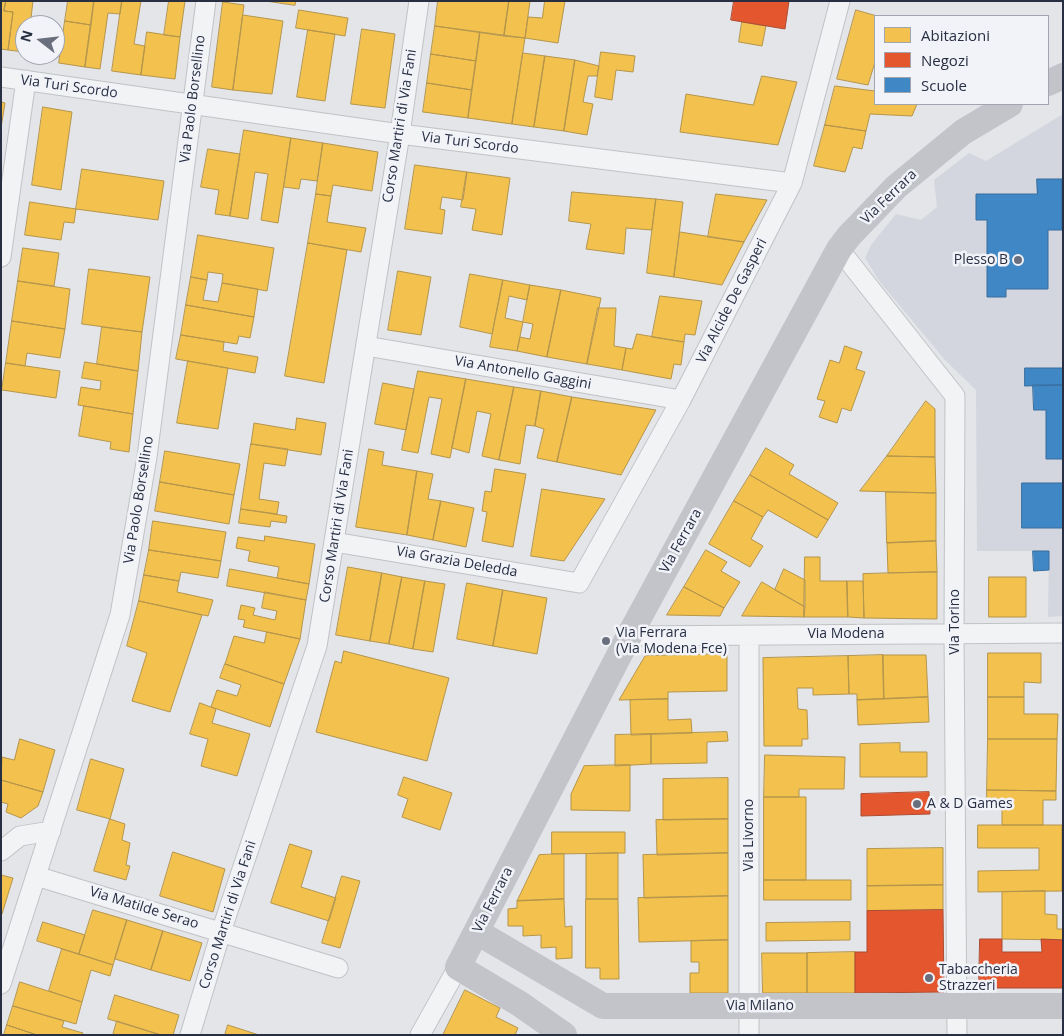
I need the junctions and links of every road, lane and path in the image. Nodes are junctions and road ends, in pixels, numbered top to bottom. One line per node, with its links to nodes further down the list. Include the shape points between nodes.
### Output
1 (206, 1): 8 (street, Via Paolo Borsellino)
2 (419, 1): 10 (street, Corso Martiri di Via Fani)
3 (840, 1): 11 (street, Via Alcide De Gasperi)
4 (1063, 76): 7 (street)
5 (1, 77): 6 (street, Via Turi Scordo)
6 (26, 80): 8 (street, Via Turi Scordo); 13 (street)
7 (1049, 83)
8 (192, 105): 10 (street, Via Turi Scordo); 22 (street, Via Paolo Borsellino, via 147,457 120,615)
9 (1008, 105): 12 (street, Via Ferrara, via 963,132 896,187)
10 (400, 134): 11 (street, Via Turi Scordo); 14 (street, Corso Martiri di Via Fani)
11 (792, 183): 15 (street, Via Alcide De Gasperi)
12 (839, 249): 19 (street, Via Torino, via 956,396); 21 (street, Via Ferrara)
13 (1, 257)
14 (366, 346): 15 (street, Via Antonello Gaggini); 16 (street, Corso Martiri di Via Fani)
15 (681, 400): 17 (street, Via Alcide De Gasperi)
16 (334, 542): 17 (street, Via Grazia Deledda); 25 (street, Corso Martiri di Via Fani, via 317,646)
17 (579, 583)
18 (1063, 633): 19 (street, Via Modena)
19 (954, 634): 20 (street, Via Modena); 30 (street, Via Torino)
20 (749, 635): 21 (street, Via Modena); 31 (street, Via Livorno)
21 (629, 636): 26 (street, Via Ferrara)
22 (51, 831): 23 (street, via 20,836); 24 (street, Via Paolo Borsellino)
23 (1, 851)
24 (36, 876): 25 (street, Via Matilde Serao); 29 (street, Via Paolo Borsellino)
25 (221, 932): 28 (street, Via Matilde Serao); 33 (street, Corso Martiri di Via Fani)
26 (477, 932): 27 (street, Via Ferrara); 31 (street, Via Milano, via 604,1006)
27 (458, 967): 34 (street, Via Ferrara); 35 (street)
28 (338, 968)
29 (1, 984)
30 (957, 1005): 31 (street, Via Milano); 32 (street, Via Milano); 37 (street, Via Torino)
31 (749, 1006): 36 (street, Via Livorno)
32 (1063, 1006)
33 (190, 1035)
34 (420, 1035)
35 (564, 1035)
36 (749, 1035)
37 (958, 1035)

